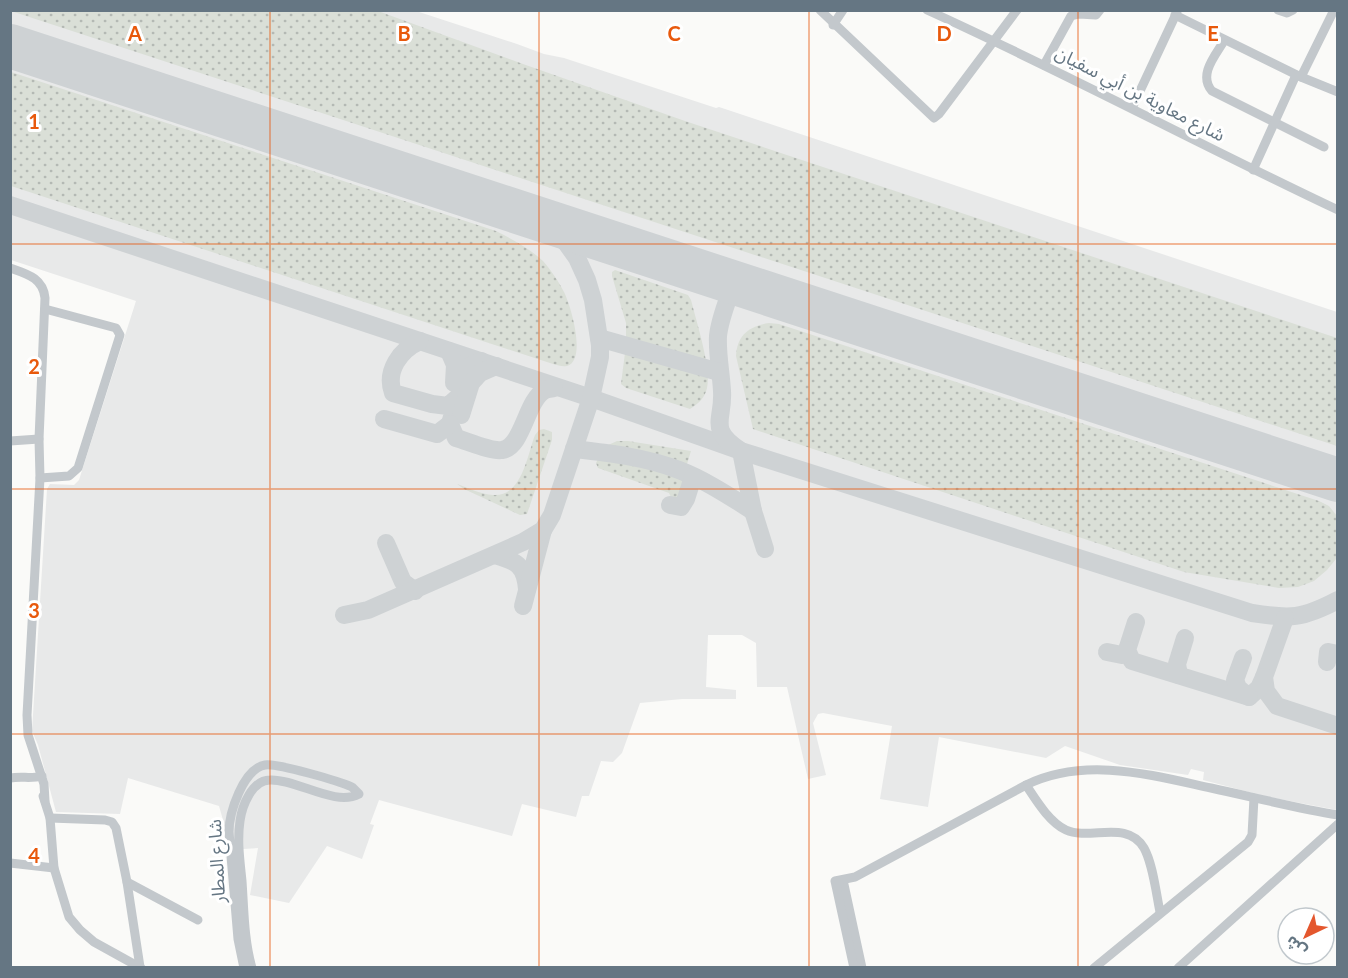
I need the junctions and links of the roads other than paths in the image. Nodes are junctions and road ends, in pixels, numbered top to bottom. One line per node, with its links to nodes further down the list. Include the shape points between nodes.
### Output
1 (820, 10): 10 (street)
2 (843, 10): 10 (street)
3 (927, 10): 12 (street, شارع معاوية بن أبي سفيان)
4 (1017, 10): 12 (street)
5 (1100, 10): 13 (street, via 1096,15 1074,14 1068,19)
6 (1278, 10): 7 (street)
7 (1293, 10)
8 (1334, 10): 14 (street)
9 (1176, 13): 11 (street); 16 (street)
10 (833, 25): 12 (street, via 934,118)
11 (1224, 40): 14 (street); 17 (street, via 1206,75 1208,86)
12 (995, 41): 13 (street, شارع معاوية بن أبي سفيان)
13 (1044, 65): 16 (street, شارع معاوية بن أبي سفيان)
14 (1299, 76): 15 (street); 17 (street)
15 (1335, 89)
16 (1132, 108): 19 (street, شارع معاوية بن أبي سفيان)
17 (1274, 122): 18 (street); 19 (street)
18 (1324, 147)
19 (1253, 170): 20 (street, شارع معاوية بن أبي سفيان)
20 (1338, 210)
21 (10, 268): 22 (street, via 35,278 44,291)
22 (45, 309): 23 (street); 25 (street, via 116,328 120,335 78,468 69,476)
23 (39, 438): 24 (street); 25 (street)
24 (10, 441)
25 (40, 478): 26 (street, via 27,715)
26 (38, 773): 27 (street); 32 (street)
27 (10, 778)
28 (1026, 785): 29 (street, via 1066,772 1114,770); 39 (street, via 855,877); 41 (street, via 1064,829 1120,833 1139,842 1147,856)
29 (1254, 798): 31 (street); 41 (street, via 1252,835 1248,842)
30 (240, 801): 30 (street, شارع المطار, via 258,784 270,780 344,798 359,794 347,784 269,765 253,771); 33 (street, شارع المطار); 35 (street, شارع المطار)
31 (1337, 815)
32 (50, 818): 38 (street); 40 (street, via 112,822)
33 (229, 823): 35 (street, via 235,820); 36 (street, شارع المطار)
34 (1338, 824): 49 (street)
35 (239, 835): 36 (street, شارع المطار)
36 (236, 856): 44 (street, شارع المطار, via 238,939); 45 (street, شارع المطار)
37 (10, 863): 38 (street)
38 (54, 868): 43 (street, via 74,924 94,942)
39 (839, 880): 46 (street); 47 (street)
40 (127, 882): 42 (street); 43 (street)
41 (1160, 912): 48 (street)
42 (198, 920)
43 (141, 967)
44 (244, 968)
45 (252, 968)
46 (854, 968)
47 (862, 968)
48 (1094, 968)
49 (1178, 968)

